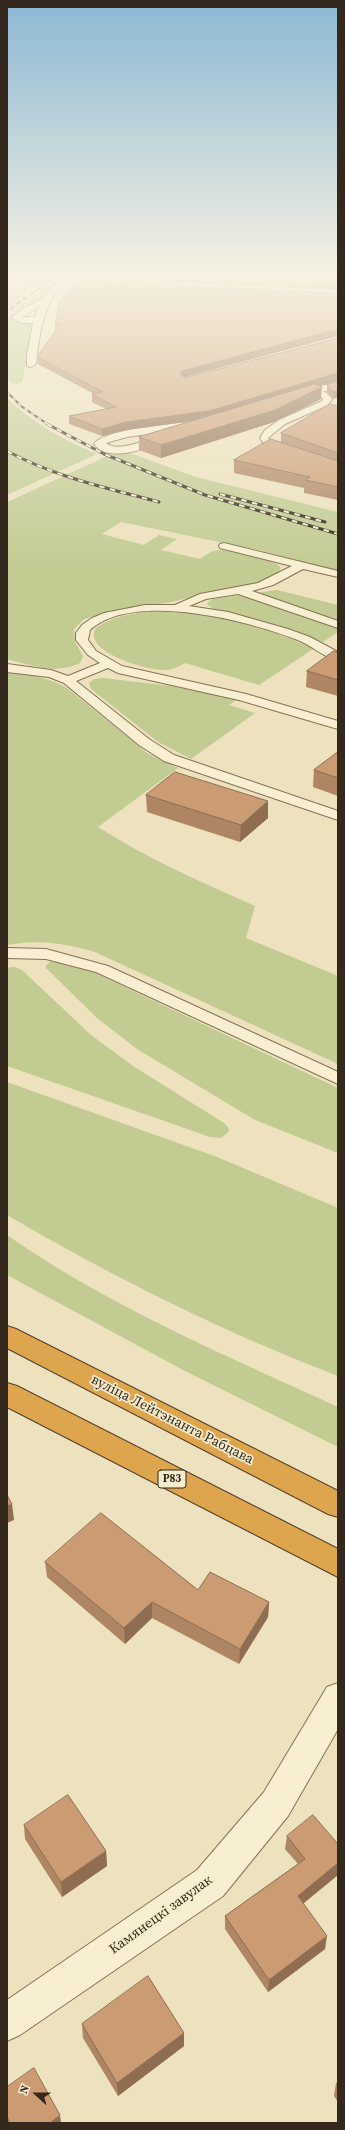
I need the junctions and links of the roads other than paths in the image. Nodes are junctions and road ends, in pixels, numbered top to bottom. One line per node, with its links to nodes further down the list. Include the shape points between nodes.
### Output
1 (338, 384): 2 (street)
2 (314, 391): 3 (street); 5 (lane, via 326,396 328,399 325,403 271,429 264,438 274,447)
3 (284, 400)
4 (211, 423): 4 (street, via 126,434 107,439 100,444 109,450 121,451)
5 (294, 455)
6 (224, 546): 7 (lane)
7 (301, 565): 8 (lane); 9 (lane, via 271,583)
8 (338, 574)
9 (239, 591): 10 (lane, via 201,597); 11 (lane)
10 (178, 607): 12 (lane, via 222,614 283,631 306,639); 13 (lane, via 122,612 92,622 82,633 82,640 92,653)
11 (338, 625)
12 (338, 657)
13 (107, 664): 15 (lane); 16 (lane, via 132,673 242,697)
14 (7, 668): 15 (lane, via 47,673)
15 (68, 680): 17 (lane, via 144,742 169,758)
16 (338, 725)
17 (338, 816)
18 (7, 953): 19 (lane, via 46,954 102,968)
19 (338, 1079)
20 (7, 1336): 22 (highway, вуліца Лейтэнанта Рабцава)
21 (7, 1394): 23 (highway, Р83)
22 (338, 1505)
23 (338, 1564)
24 (338, 1698): 25 (street, Камянецкі завулак, via 276,1804 210,1883)
25 (7, 2022)

